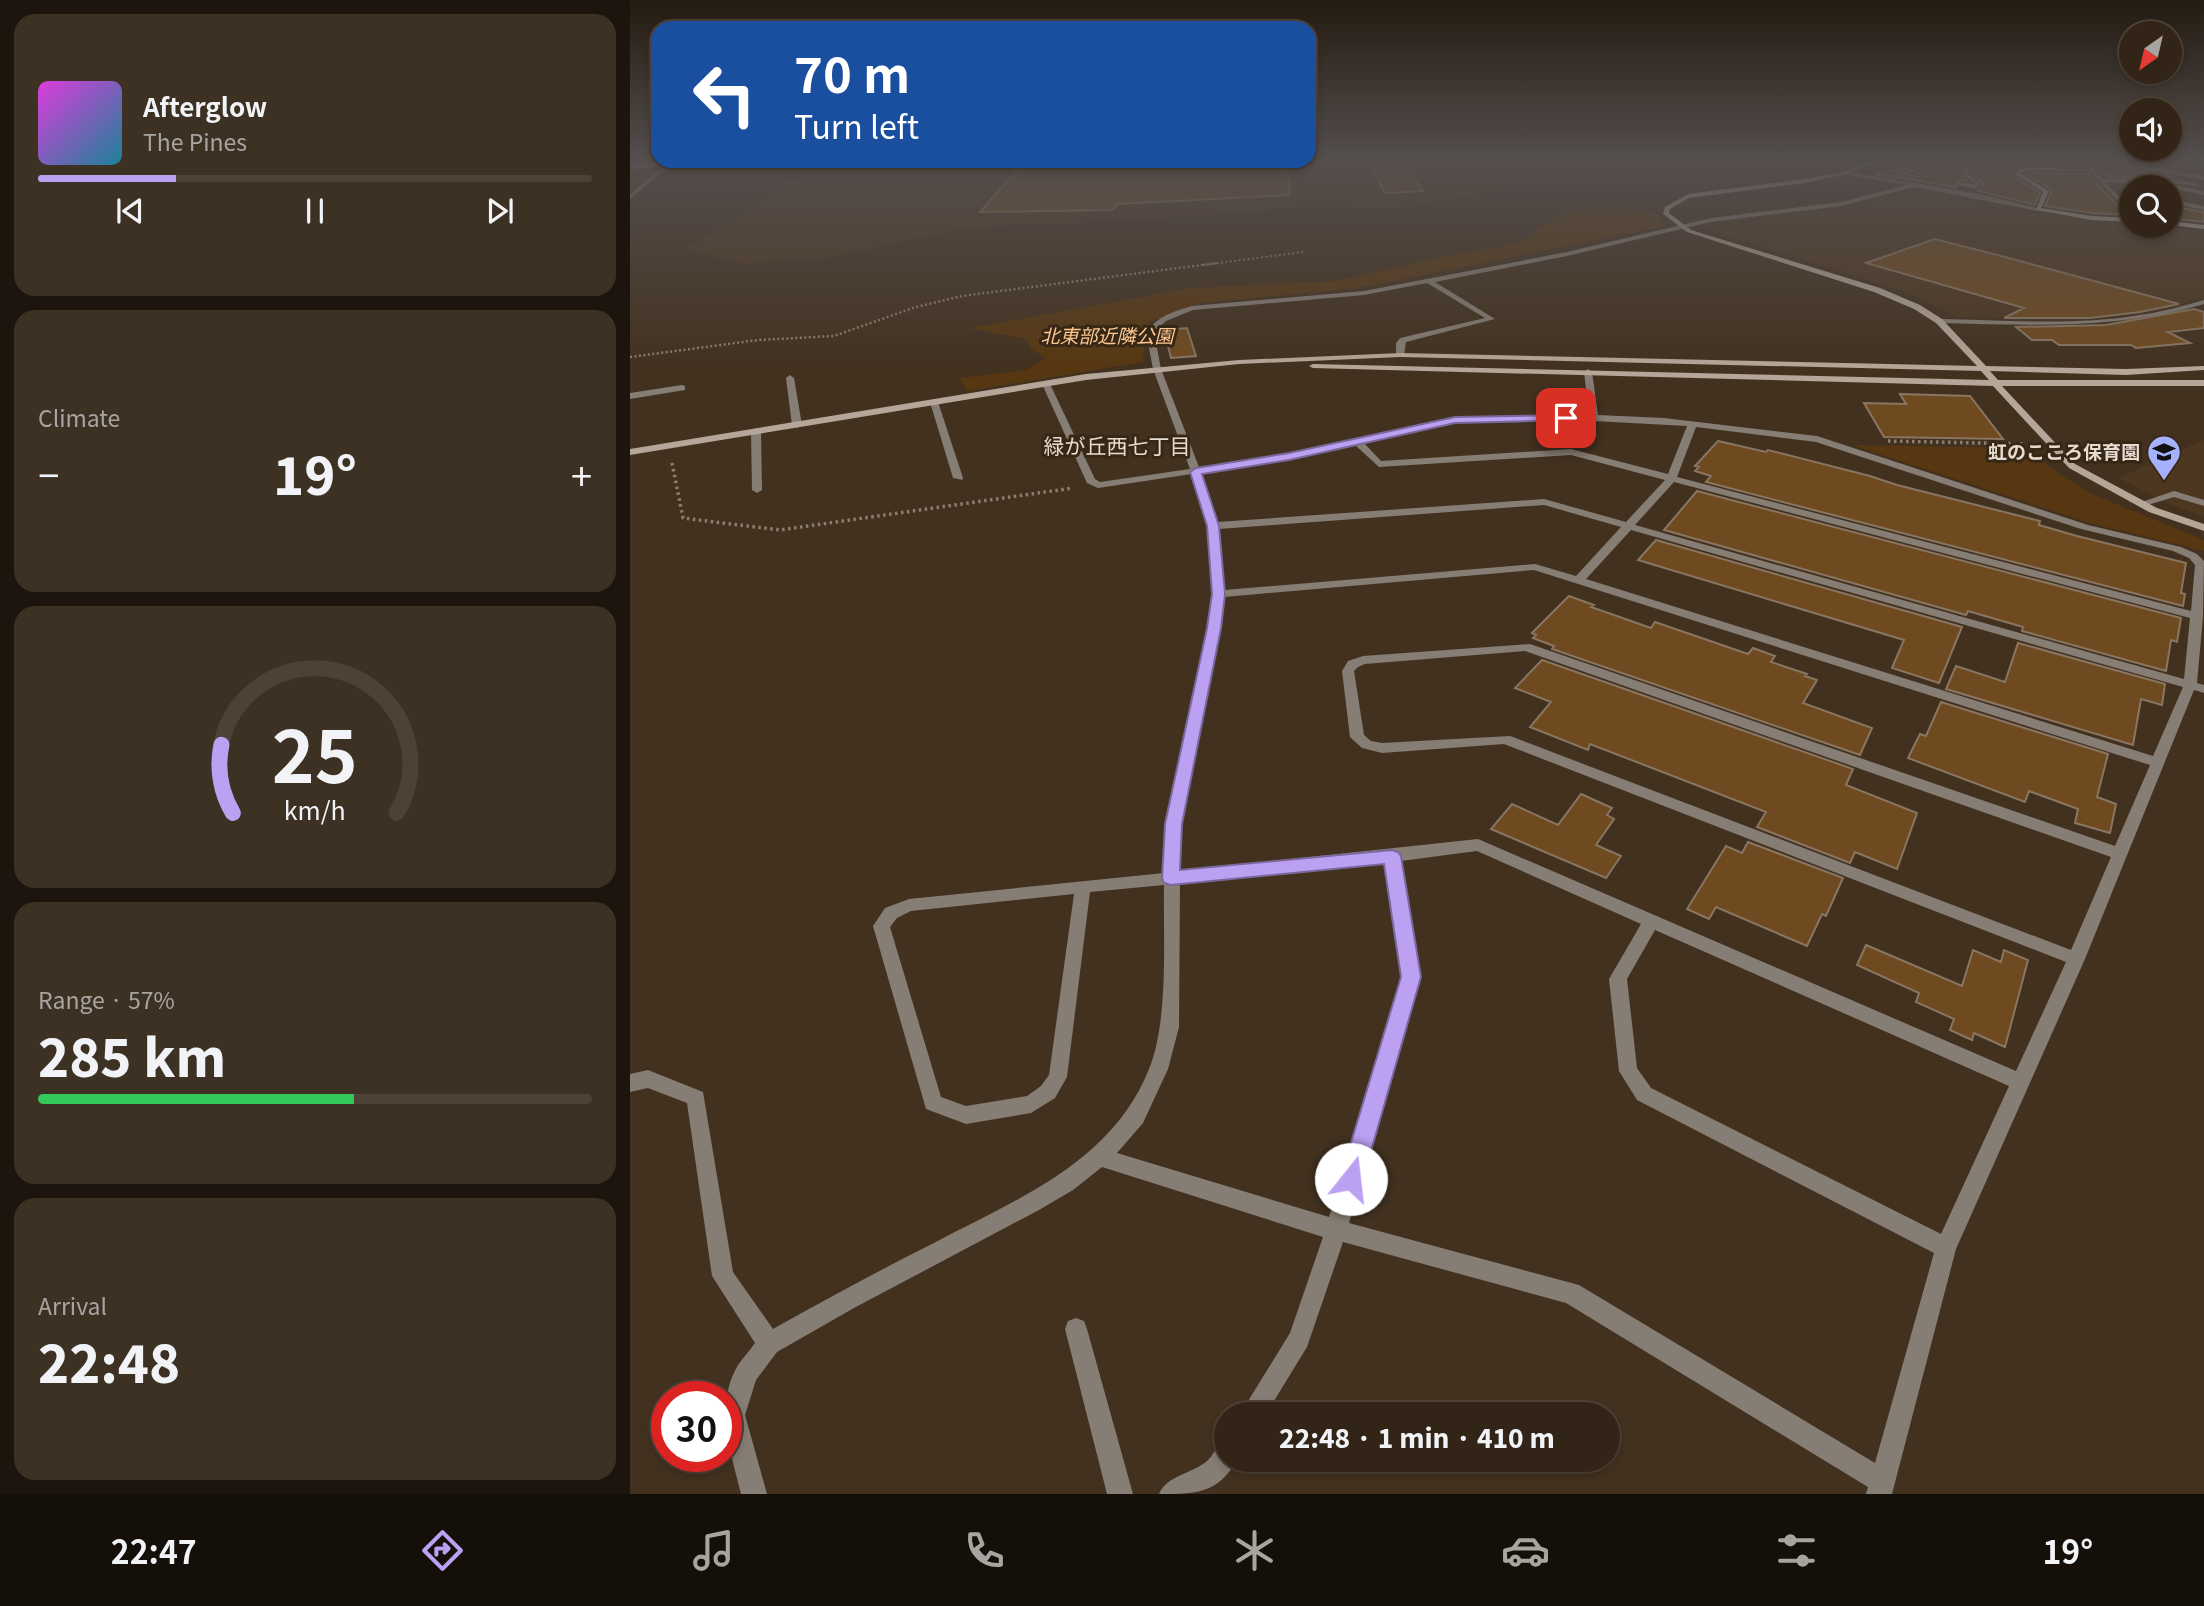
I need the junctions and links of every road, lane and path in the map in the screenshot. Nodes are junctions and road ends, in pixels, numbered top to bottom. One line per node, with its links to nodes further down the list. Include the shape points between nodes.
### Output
1 (1664, 230): 4 (street)
2 (1691, 230): 6 (street, via 1877,290)
3 (1303, 252): 8 (path, via 962,296 834,336 758,340)
4 (1429, 281): 7 (street, via 1491,319 1403,340); 11 (street, via 1332,297 1212,304 1181,311 1155,324 1150,332)
5 (2204, 302): 6 (street, via 2172,312 2108,321)
6 (1939, 321): 12 (street)
7 (1400, 355): 9 (street); 12 (street)
8 (630, 357)
9 (1238, 362): 11 (street); 13 (street)
10 (2204, 368): 12 (street)
11 (1157, 369): 17 (street); 30 (street)
12 (1985, 370): 15 (street)
13 (1588, 372): 15 (street); 21 (street)
14 (790, 378): 22 (street)
15 (1995, 383): 16 (street); 36 (street, via 2072,466)
16 (2204, 383)
17 (1046, 384): 20 (street); 33 (street, via 1091,481)
18 (682, 388): 19 (street)
19 (630, 396)
20 (934, 402): 22 (street); 31 (street)
21 (1594, 418): 23 (street); 26 (street, via 1455,420)
22 (797, 425): 24 (street)
23 (1692, 425): 32 (street); 42 (street, via 1817,439 2085,527 2177,549 2201,564)
24 (756, 431): 28 (street); 34 (street)
25 (1885, 441): 27 (path)
26 (1357, 442): 30 (street); 32 (street, via 1379,464 1571,452)
27 (2035, 444)
28 (668, 446): 29 (street); 33 (path, via 683,518 780,530)
29 (630, 452)
30 (1196, 472): 33 (street); 38 (street)
31 (958, 478)
32 (1672, 478): 37 (street); 42 (street)
33 (1098, 485)
34 (757, 490)
35 (2204, 503): 36 (street, via 2174,494)
36 (2141, 504): 39 (street)
37 (1629, 525): 38 (street, via 1544,502); 40 (street); 43 (street)
38 (1213, 526): 41 (street)
39 (2204, 528)
40 (1579, 580): 41 (street, via 1535,568); 44 (street)
41 (1218, 594): 47 (street, via 1173,824)
42 (2197, 615): 43 (street)
43 (2197, 687): 44 (street)
44 (2159, 763): 45 (street)
45 (2120, 854): 50 (street); 50 (street, via 1526,647 1363,660 1348,671 1357,737 1367,745 1382,748 1505,739)
46 (1392, 856): 47 (street); 49 (street, via 1479,845); 54 (street, via 1411,977)
47 (1171, 878): 48 (street); 53 (street, via 1170,1027 1165,1048 1136,1117)
48 (1083, 887): 48 (street, via 909,905 891,913 881,926 933,1103 966,1115 1031,1104 1048,1092 1058,1077)
49 (1651, 921): 51 (street); 55 (street, via 1618,979 1628,1071 1644,1094)
50 (2076, 959): 51 (street)
51 (2020, 1082): 55 (street)
52 (630, 1083): 57 (street, via 648,1079 696,1098 723,1276)
53 (1100, 1157): 54 (street); 57 (street, via 1032,1203)
54 (1336, 1230): 58 (street, via 1299,1339); 60 (street, via 1571,1293)
55 (1946, 1248): 60 (street)
56 (1076, 1329): 62 (street)
57 (769, 1344): 61 (street, via 746,1374 733,1415)
58 (1260, 1402)
59 (1214, 1471): 63 (street)
60 (1880, 1488)
61 (754, 1494)
62 (1120, 1494)
63 (1172, 1494)

